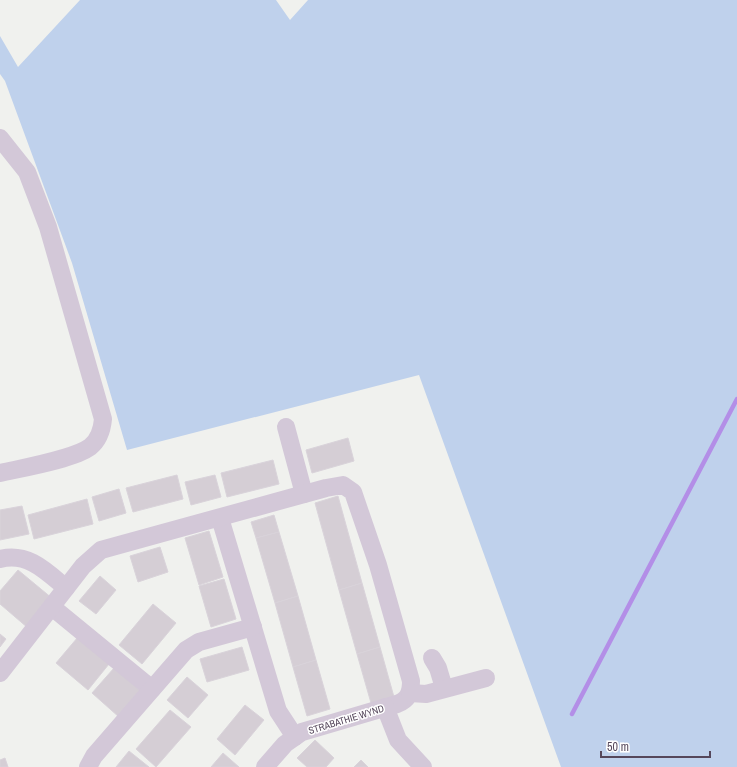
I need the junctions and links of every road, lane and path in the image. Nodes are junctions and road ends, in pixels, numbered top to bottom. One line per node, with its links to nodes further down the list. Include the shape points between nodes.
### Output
1 (0, 138): 3 (street, via 27,172 48,227 103,419 102,431 91,446 77,454)
2 (286, 427): 4 (street)
3 (0, 473)
4 (304, 494): 5 (street); 15 (street, via 343,485 353,492 378,565 411,681)
5 (220, 518): 7 (street, via 101,550 83,566); 9 (street)
6 (0, 559): 7 (street, via 20,557 30,560)
7 (66, 588): 8 (street)
8 (52, 607): 11 (street); 14 (street)
9 (253, 627): 14 (street, via 193,645); 17 (street, via 278,711)
10 (432, 658): 13 (street)
11 (0, 673)
12 (486, 678): 13 (street)
13 (444, 688): 15 (street, via 426,694)
14 (152, 689): 18 (street, via 94,756)
15 (410, 693): 16 (street, STRABATHIE WYND, via 403,702)
16 (385, 707): 17 (street, STRABATHIE WYND, via 311,729); 20 (street, via 398,740)
17 (295, 737): 19 (street, STRABATHIE WYND, via 279,750)
18 (88, 767)
19 (265, 767)
20 (423, 767)

